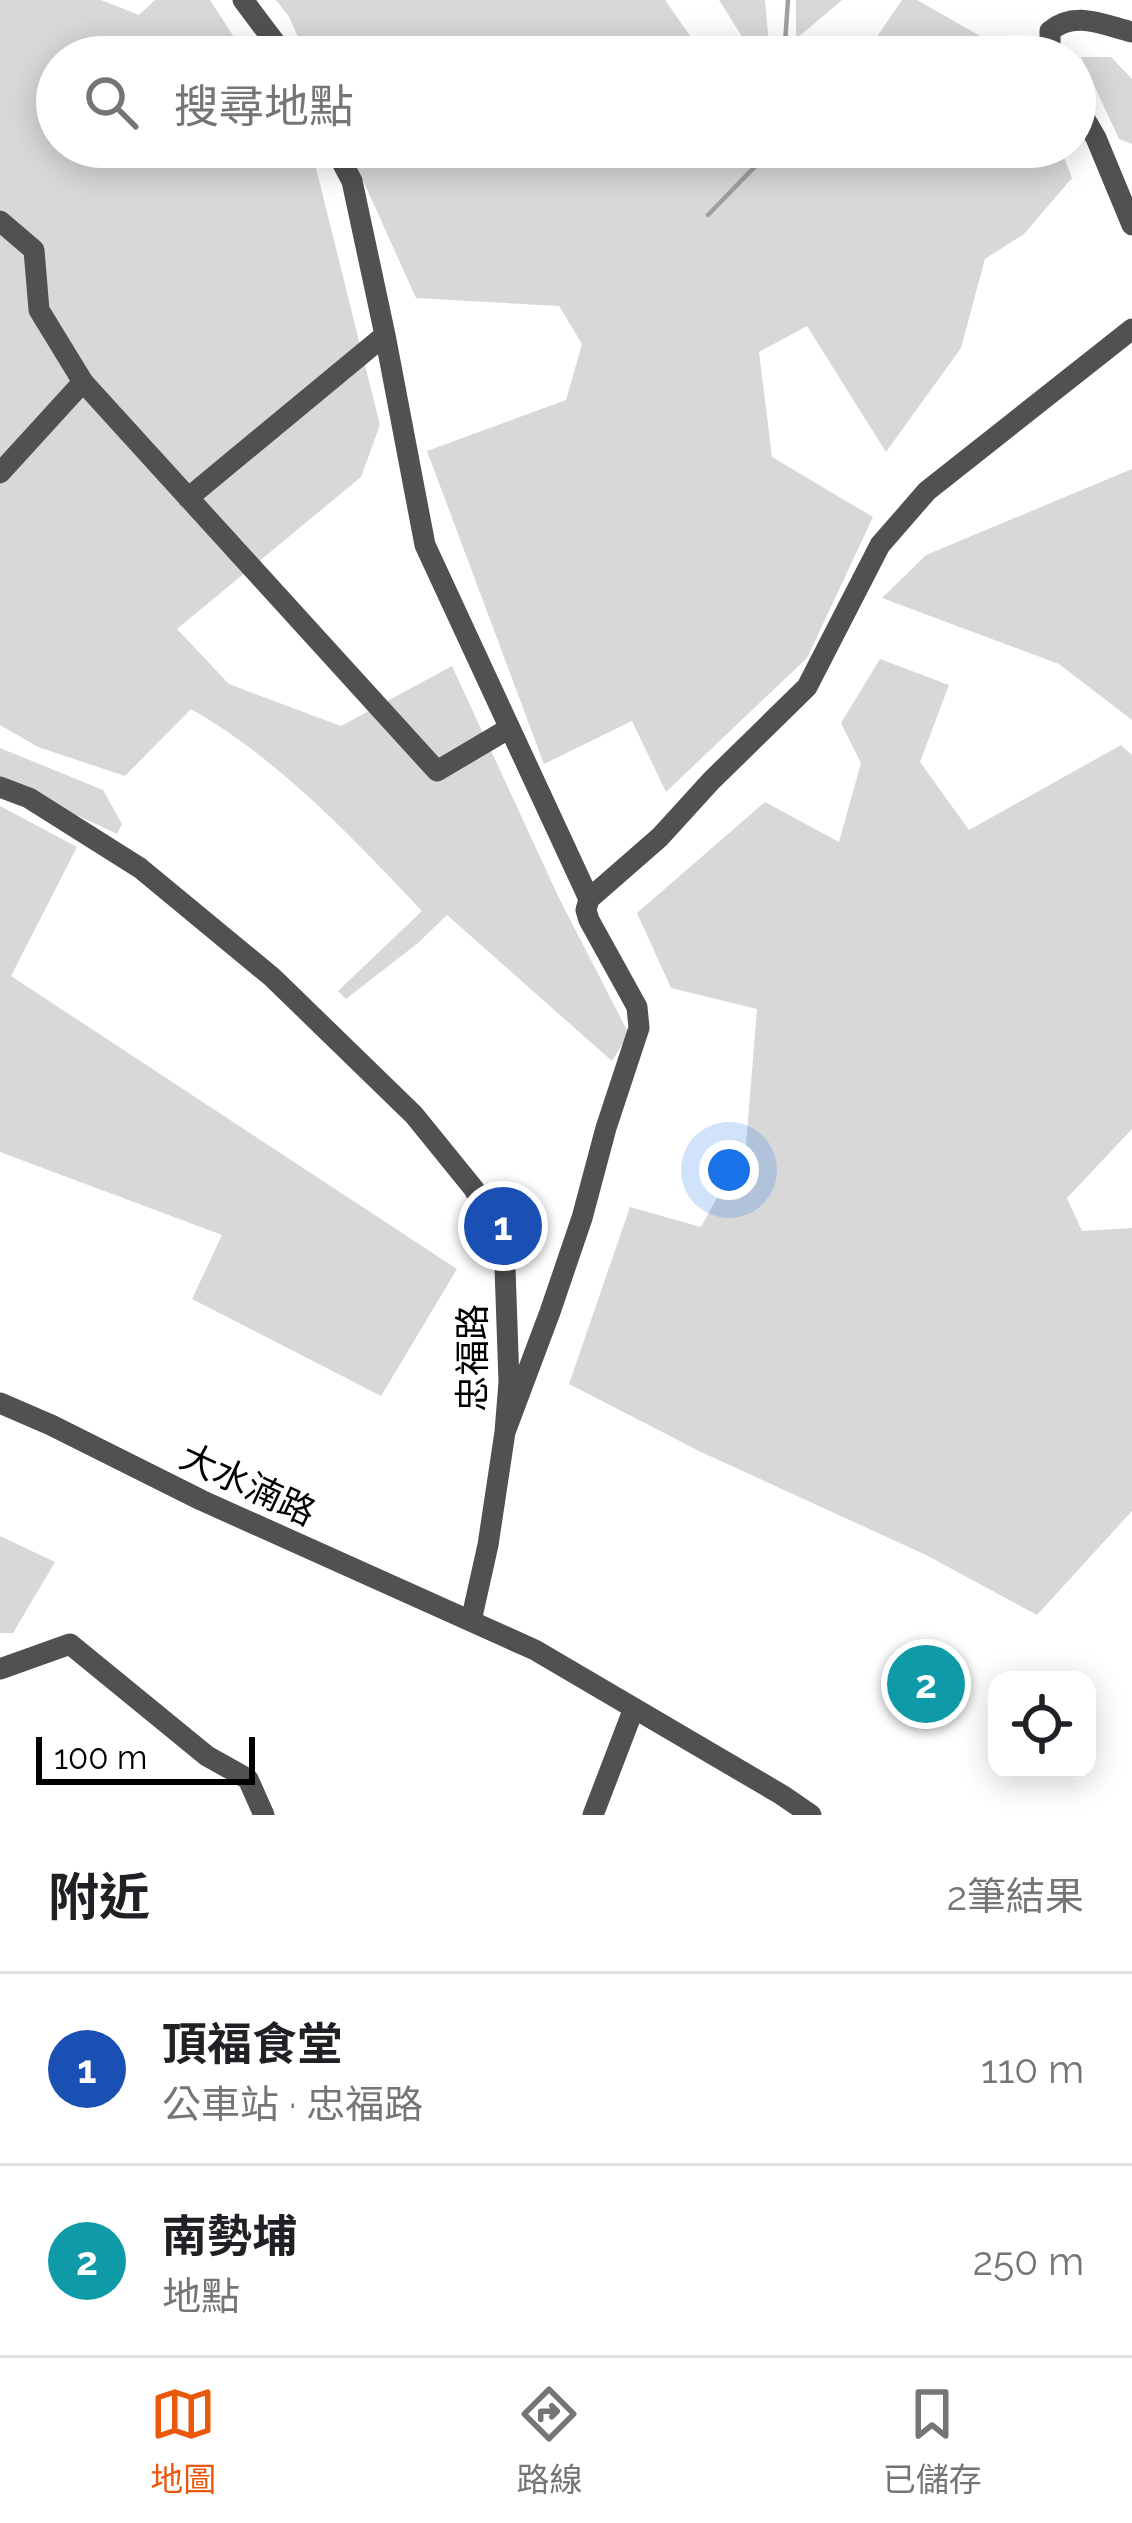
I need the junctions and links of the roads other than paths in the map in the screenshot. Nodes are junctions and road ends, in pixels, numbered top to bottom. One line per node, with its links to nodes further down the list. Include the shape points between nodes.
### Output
1 (243, 0): 3 (street)
2 (1132, 32): 4 (street, via 1079,19 1062,21)
3 (270, 36)
4 (1050, 36)
5 (1096, 138): 8 (street)
6 (345, 168): 10 (street)
7 (0, 220): 11 (street, via 34,250 39,310)
8 (1132, 225)
9 (1132, 329): 16 (street, via 926,491 880,544 807,687)
10 (385, 335): 13 (street); 14 (street, via 425,545)
11 (83, 382): 12 (street); 13 (street)
12 (0, 473)
13 (188, 498): 14 (street, via 437,771)
14 (508, 729): 16 (street)
15 (0, 787): 18 (street, 忠福路, via 140,868 272,977 414,1115 474,1189 505,1268)
16 (589, 899): 18 (street, via 589,920 637,1007 639,1028)
17 (0, 1403): 19 (street, 大水湳路)
18 (505, 1432): 19 (street, 忠福路)
19 (471, 1621): 21 (street)
20 (0, 1669): 22 (street, via 70,1644 207,1756 248,1779)
21 (634, 1708): 23 (street); 24 (street)
22 (263, 1815)
23 (593, 1815)
24 (811, 1815)

